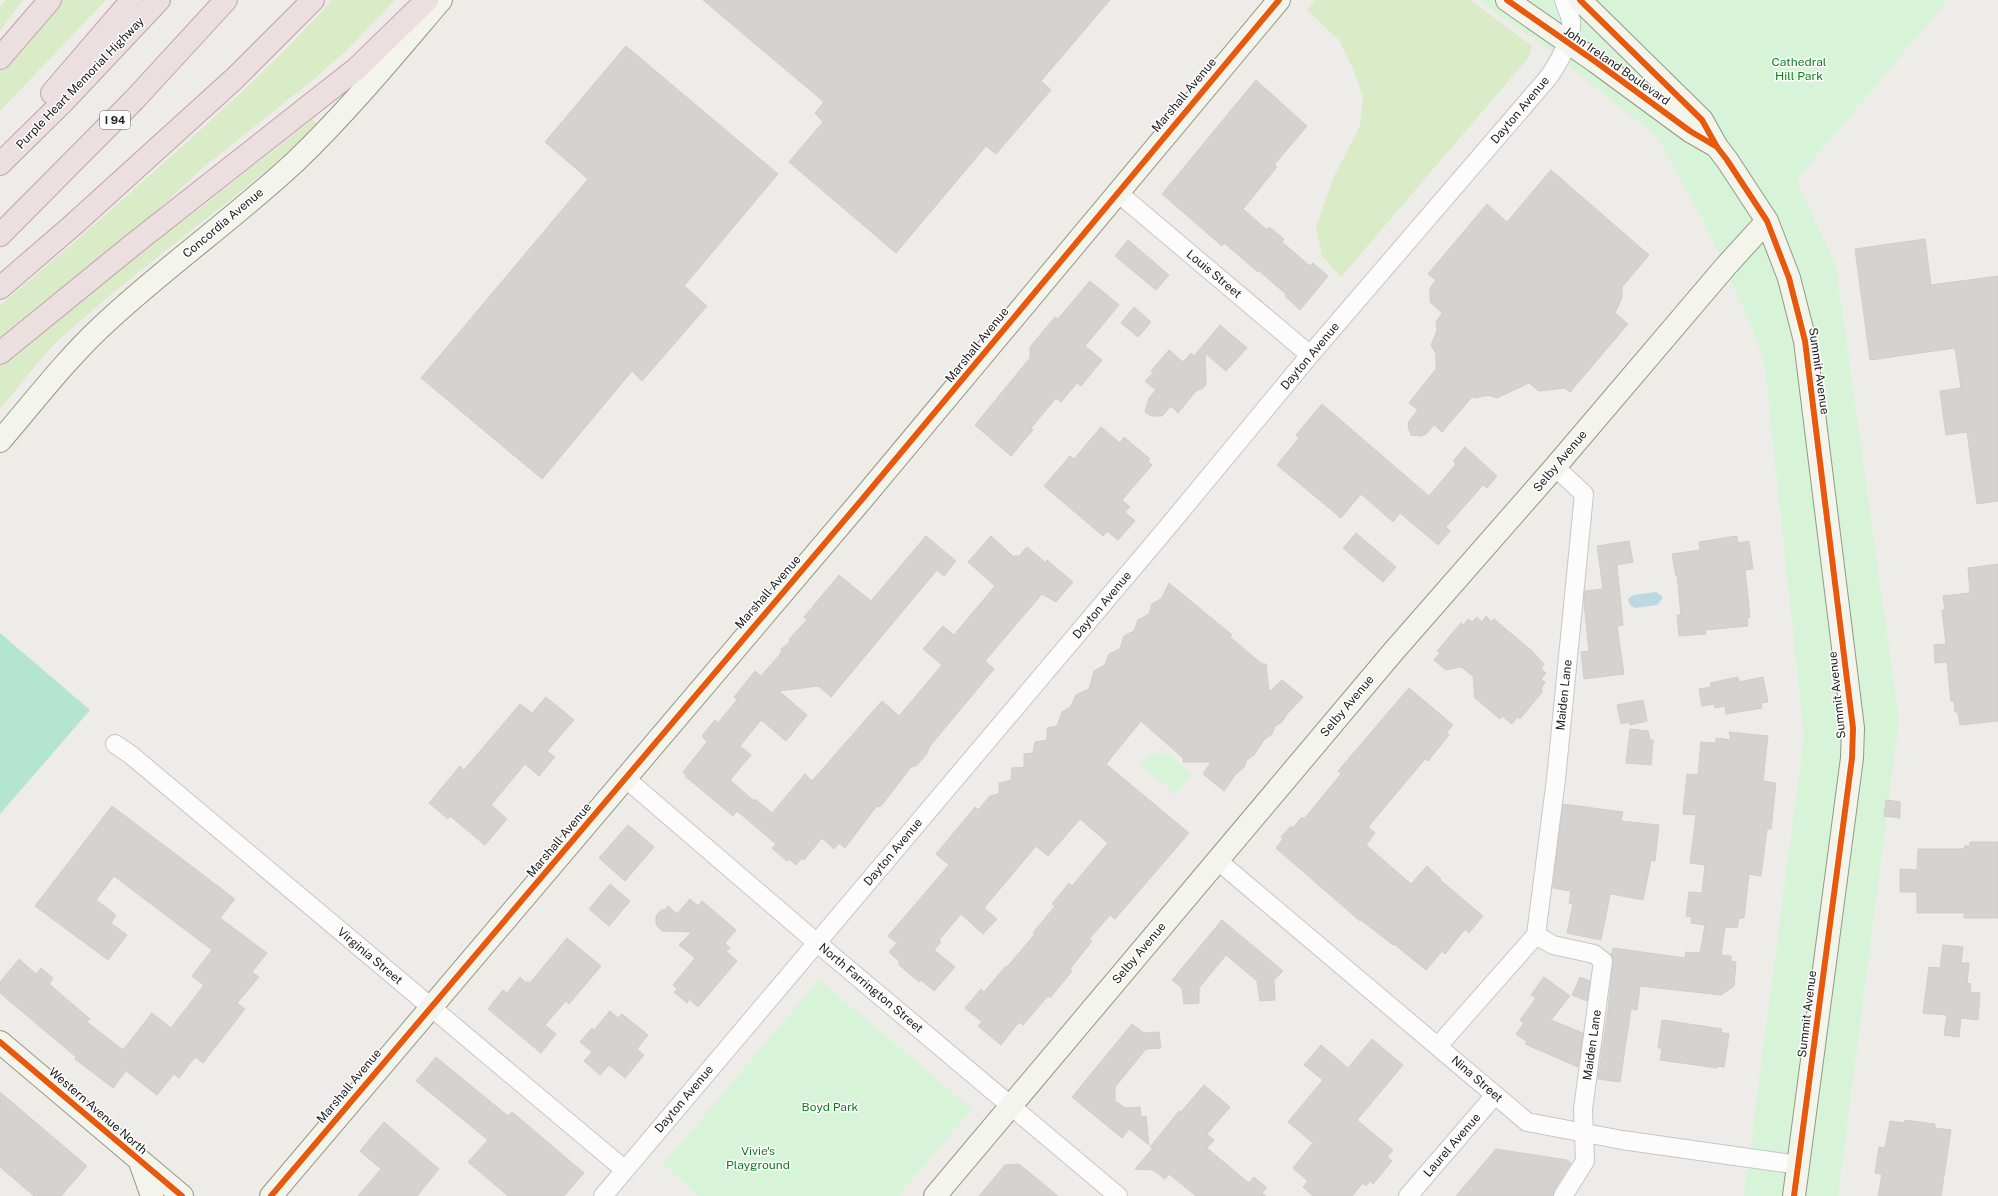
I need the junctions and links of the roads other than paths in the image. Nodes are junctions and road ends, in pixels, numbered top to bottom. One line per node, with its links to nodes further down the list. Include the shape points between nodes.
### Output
1 (35, 0): 14 (highway)
2 (50, 0): 15 (highway)
3 (132, 0): 17 (highway, via 39,108)
4 (159, 0): 18 (highway, Purple Heart Memorial Highway, via 63,102)
5 (226, 0): 21 (highway, I 94, via 135,100)
6 (313, 0): 22 (highway, via 234,79)
7 (426, 0): 23 (highway, via 356,69)
8 (440, 0): 25 (street, Concordia Avenue, via 368,86 320,138 276,179 100,328)
9 (1279, 0): 19 (street, Marshall Avenue)
10 (1507, 0): 13 (street, John Ireland Boulevard)
11 (1564, 0): 13 (street, Dayton Avenue, via 1571,23)
12 (1580, 0): 16 (street, John Ireland Boulevard, via 1702,120)
13 (1567, 43): 16 (street, John Ireland Boulevard, via 1690,131); 24 (street, Dayton Avenue, via 1557,66 1545,81)
14 (0, 45)
15 (0, 58)
16 (1717, 147): 20 (street, John Ireland Boulevard)
17 (0, 149)
18 (0, 164)
19 (1117, 192): 24 (street, Louis Street); 28 (street, Marshall Avenue, via 863,498)
20 (1766, 221): 26 (street, Selby Avenue); 39 (street, Summit Avenue, via 1789,278 1805,341 1853,728 1852,758)
21 (0, 235)
22 (0, 288)
23 (0, 353)
24 (1310, 355): 31 (street, Dayton Avenue)
25 (0, 441)
26 (1555, 467): 29 (street, Selby Avenue, via 1393,652); 30 (street, Maiden Lane, via 1584,494 1556,779)
27 (115, 744): 32 (street, Virginia Street)
28 (625, 778): 31 (street, North Farrington Street); 32 (street, Marshall Avenue)
29 (1217, 860): 34 (street, Nina Street); 36 (street, Selby Avenue)
30 (1536, 935): 34 (street); 37 (street, Maiden Lane, via 1553,945 1594,954 1603,962 1583,1110)
31 (816, 942): 36 (street, North Farrington Street); 40 (street, Dayton Avenue)
32 (431, 1007): 40 (street, Virginia Street); 43 (street, Marshall Avenue)
33 (0, 1042): 38 (street, Western Avenue North)
34 (1438, 1046): 35 (street, Nina Street)
35 (1495, 1095): 37 (street, Nina Street, via 1526,1122); 47 (street, Laurel Avenue)
36 (1011, 1105): 45 (street, Selby Avenue); 46 (street, North Farrington Street)
37 (1583, 1132): 39 (street, Nina Street); 48 (street, Maiden Lane, via 1585,1161)
38 (140, 1162): 41 (street); 42 (street, Western Avenue North)
39 (1799, 1165): 49 (street, Summit Avenue)
40 (625, 1170): 44 (street, Dayton Avenue)
41 (152, 1196)
42 (182, 1196)
43 (271, 1196)
44 (603, 1196)
45 (935, 1196)
46 (1118, 1196)
47 (1408, 1196)
48 (1563, 1196)
49 (1794, 1196)

